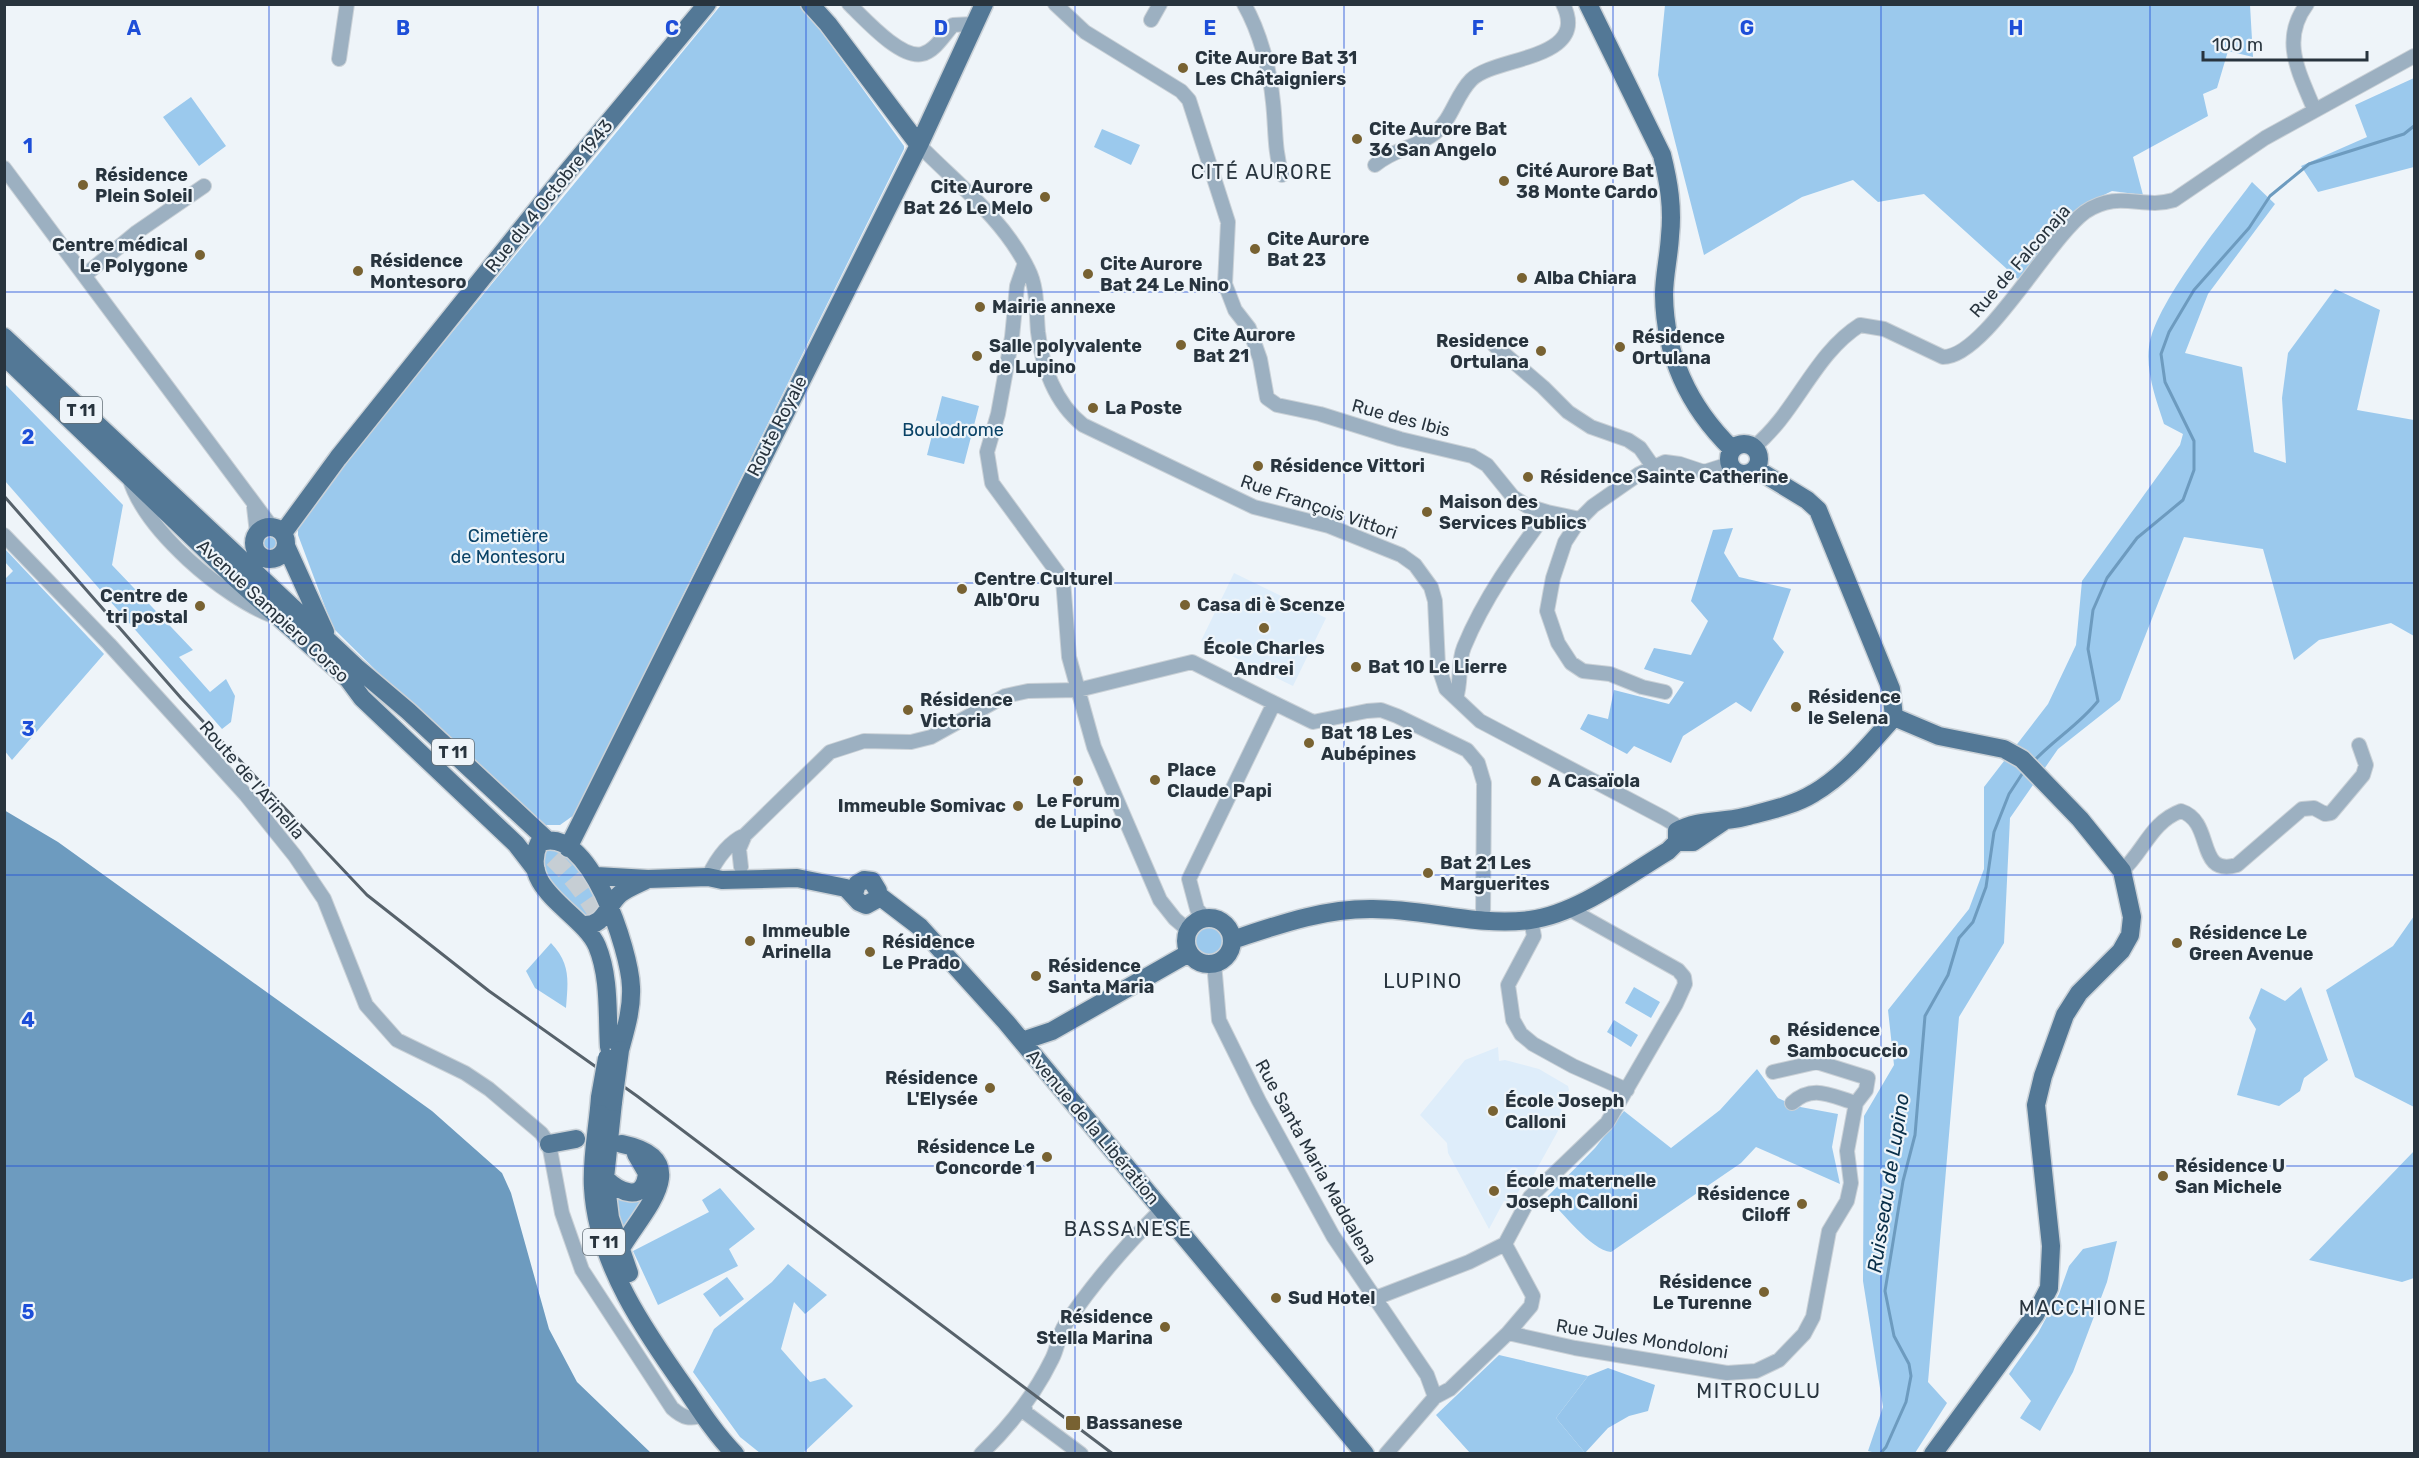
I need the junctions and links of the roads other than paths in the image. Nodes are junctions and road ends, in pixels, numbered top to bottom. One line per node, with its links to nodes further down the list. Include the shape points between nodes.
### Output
1 (348, 4): 17 (street)
2 (707, 4): 38 (main road, Rue du 4 Octobre 1943, via 338,458)
3 (810, 4): 14 (main road)
4 (822, 4): 14 (main road)
5 (849, 4): 15 (street, via 892,44 907,52 921,54 935,46 952,25)
6 (984, 4): 15 (main road, Route Royale)
7 (1055, 4): 35 (street, Rue des Ibis, via 1085,32 1188,100 1228,222 1225,284 1235,310 1249,328 1260,358 1267,398 1277,405 1472,456 1487,465 1513,497 1527,507)
8 (1160, 4): 13 (street)
9 (1244, 4): 24 (street, via 1256,24 1273,100 1275,152)
10 (1563, 4): 22 (street, via 1570,18 1568,30 1560,40 1546,50 1472,78 1437,131 1388,153)
11 (1588, 4): 32 (main road, via 1662,155 1668,177 1671,234 1664,294 1666,329 1674,363 1696,406)
12 (2307, 4): 18 (street, via 2292,34 2296,66)
13 (1151, 20)
14 (828, 24): 20 (main road)
15 (973, 24): 19 (main road, Route Royale)
16 (2415, 56): 18 (street, Rue de Falconaja)
17 (339, 58)
18 (2314, 109): 31 (street, Rue de Falconaja, via 2174,200 2114,199 2085,212 2069,226 1989,326 1962,352 1943,357 1884,329 1860,325 1850,331 1823,360 1785,417)
19 (934, 111): 20 (main road, via 917,117); 21 (main road, Route Royale)
20 (895, 114): 21 (main road)
21 (919, 145): 26 (street, Rue François Vittori, via 987,210); 49 (main road, Route Royale)
22 (1375, 165)
23 (4, 168): 27 (street)
24 (1282, 176)
25 (204, 186): 27 (street, via 137,232)
26 (1025, 263): 41 (street, via 1017,286 1012,337 986,461 992,483 1063,580 1069,657); 43 (street, Rue François Vittori, via 1035,293 1044,362 1071,415 1083,425 1254,507 1329,526 1408,560 1431,587 1438,666 1446,689)
27 (85, 275): 38 (street, via 254,507)
28 (4, 337): 38 (main road, Avenue Sampiero Corso / T 11)
29 (1495, 346): 33 (street, via 1568,412 1591,427 1628,440 1640,448)
30 (4, 356): 40 (main road, Avenue Sampiero Corso / T 11, via 282,620)
31 (1754, 447): 32 (main road, via 1742,444); 34 (main road, via 1760,457)
32 (1731, 457): 33 (street, via 1704,472 1665,462); 34 (main road, via 1740,474)
33 (1654, 468): 36 (street, via 1593,506)
34 (1756, 469): 45 (main road, via 1818,510 1891,689)
35 (1547, 512): 36 (street, Rue des Ibis); 43 (street, via 1511,561 1463,648)
36 (1580, 519): 42 (street, via 1565,542 1547,611 1557,643 1571,663 1583,671 1610,674)
37 (4, 535): 78 (street, Route de l'Arinella, via 246,795 295,856 324,899 366,1005 397,1040 489,1089)
38 (265, 541): 39 (main road); 39 (main road, Avenue Sampiero Corso / T 11)
39 (329, 641): 40 (main road, Avenue Sampiero Corso / T 11)
40 (352, 673): 48 (main road, Avenue Sampiero Corso / T 11, via 408,711); 51 (main road, Avenue Sampiero Corso / T 11, via 362,698 516,844)
41 (1078, 690): 44 (street, via 1192,662); 50 (street, via 1028,691 1005,696 931,737 911,742 864,741 830,752 745,835 734,840); 63 (street, via 1094,747 1160,900)
42 (1665, 692)
43 (1456, 698): 47 (street, Rue François Vittori, via 1480,721 1674,824)
44 (1274, 703): 59 (street, via 1189,879 1197,909); 61 (street, via 1312,722 1381,710 1467,750 1478,763 1484,783)
45 (1894, 717): 47 (main road, via 1845,769 1812,794 1776,809 1688,825); 52 (main road, via 1940,736 2004,749 2022,759 2080,819)
46 (2359, 745): 52 (street, via 2366,765 2363,775 2331,813 2302,809 2237,865 2217,866 2209,857 2200,824 2181,811 2168,816 2153,830 2133,862)
47 (1677, 836): 58 (main road, via 1668,851)
48 (537, 842): 49 (main road, via 559,842); 51 (main road)
49 (568, 848): 53 (main road)
50 (735, 857): 54 (main road); 56 (main road, via 810,869)
51 (536, 870): 62 (main road, Avenue Sampiero Corso, via 564,911)
52 (2122, 871): 94 (main road, via 2132,917 2130,935 2121,951 2079,993 2065,1015 2036,1105 2051,1246 2049,1288 2035,1315)
53 (596, 876): 55 (main road); 57 (main road)
54 (708, 877): 55 (main road); 56 (main road, via 797,878)
55 (648, 879): 57 (main road, via 621,893)
56 (856, 889): 69 (main road, Avenue de la Libération, via 864,880 872,881 878,895 920,927)
57 (608, 908): 62 (main road, via 600,921); 70 (main road, T 11, via 623,944 631,985 630,1013)
58 (1569, 909): 60 (main road); 73 (street, via 1684,977 1676,1004)
59 (1205, 918): 63 (main road); 65 (main road, via 1224,923)
60 (1531, 920): 61 (main road); 73 (street, via 1534,936 1508,985 1513,1020 1533,1044)
61 (1484, 921): 65 (main road, via 1383,910 1344,910 1289,921)
62 (582, 925): 70 (main road, T 11, via 596,944 603,965)
63 (1188, 930): 66 (main road)
64 (603, 931): 70 (main road, T 11, via 616,956 621,993)
65 (1232, 940): 67 (main road, via 1227,955)
66 (1189, 953): 67 (main road, via 1200,962); 68 (main road)
67 (1214, 963): 83 (street, Rue Santa Maria Maddalena, via 1216,1008 1229,1043 1331,1233)
68 (1052, 1030): 69 (main road); 71 (main road)
69 (1022, 1041): 71 (main road, Avenue de la Libération)
70 (614, 1048): 74 (main road, T 11, bridge)
71 (1036, 1058): 80 (main road, Avenue de la Libération)
72 (1773, 1072): 76 (street, Rue Jules Mondoloni, via 1817,1062 1865,1076 1866,1090)
73 (1628, 1090): 81 (street, via 1606,1123 1530,1197)
74 (606, 1100): 79 (main road, T 11); 85 (main road, T 11, via 593,1187 598,1221 606,1250 628,1296)
75 (1792, 1103): 76 (street, via 1813,1091)
76 (1856, 1103): 84 (street, Rue Jules Mondoloni, via 1847,1151 1851,1183 1847,1201 1829,1231 1813,1317 1804,1334 1779,1360 1756,1371 1727,1373)
77 (576, 1139): 78 (main road)
78 (549, 1144): 88 (street, via 562,1213 582,1270 672,1408 682,1417)
79 (605, 1178): 82 (main road, T 11, via 610,1218); 82 (main road, via 625,1192 634,1192 645,1183 645,1166 626,1145 647,1154 656,1163 661,1183 655,1199)
80 (1162, 1209): 87 (street, via 1100,1277 1063,1328 1053,1358); 92 (main road, Avenue de la Libération)
81 (1505, 1244): 83 (street); 84 (street, via 1533,1296 1531,1306)
82 (620, 1250): 85 (main road, T 11)
83 (1373, 1299): 86 (street, Rue Santa Maria Maddalena, via 1427,1375)
84 (1508, 1333): 86 (street, via 1450,1389)
85 (673, 1370): 88 (main road, T 11)
86 (1435, 1397): 93 (street)
87 (1024, 1405): 90 (street); 91 (street, via 1026,1413)
88 (704, 1415): 89 (main road, T 11)
89 (735, 1454)
90 (981, 1454)
91 (1081, 1454)
92 (1365, 1454)
93 (1386, 1454)
94 (1933, 1454)

